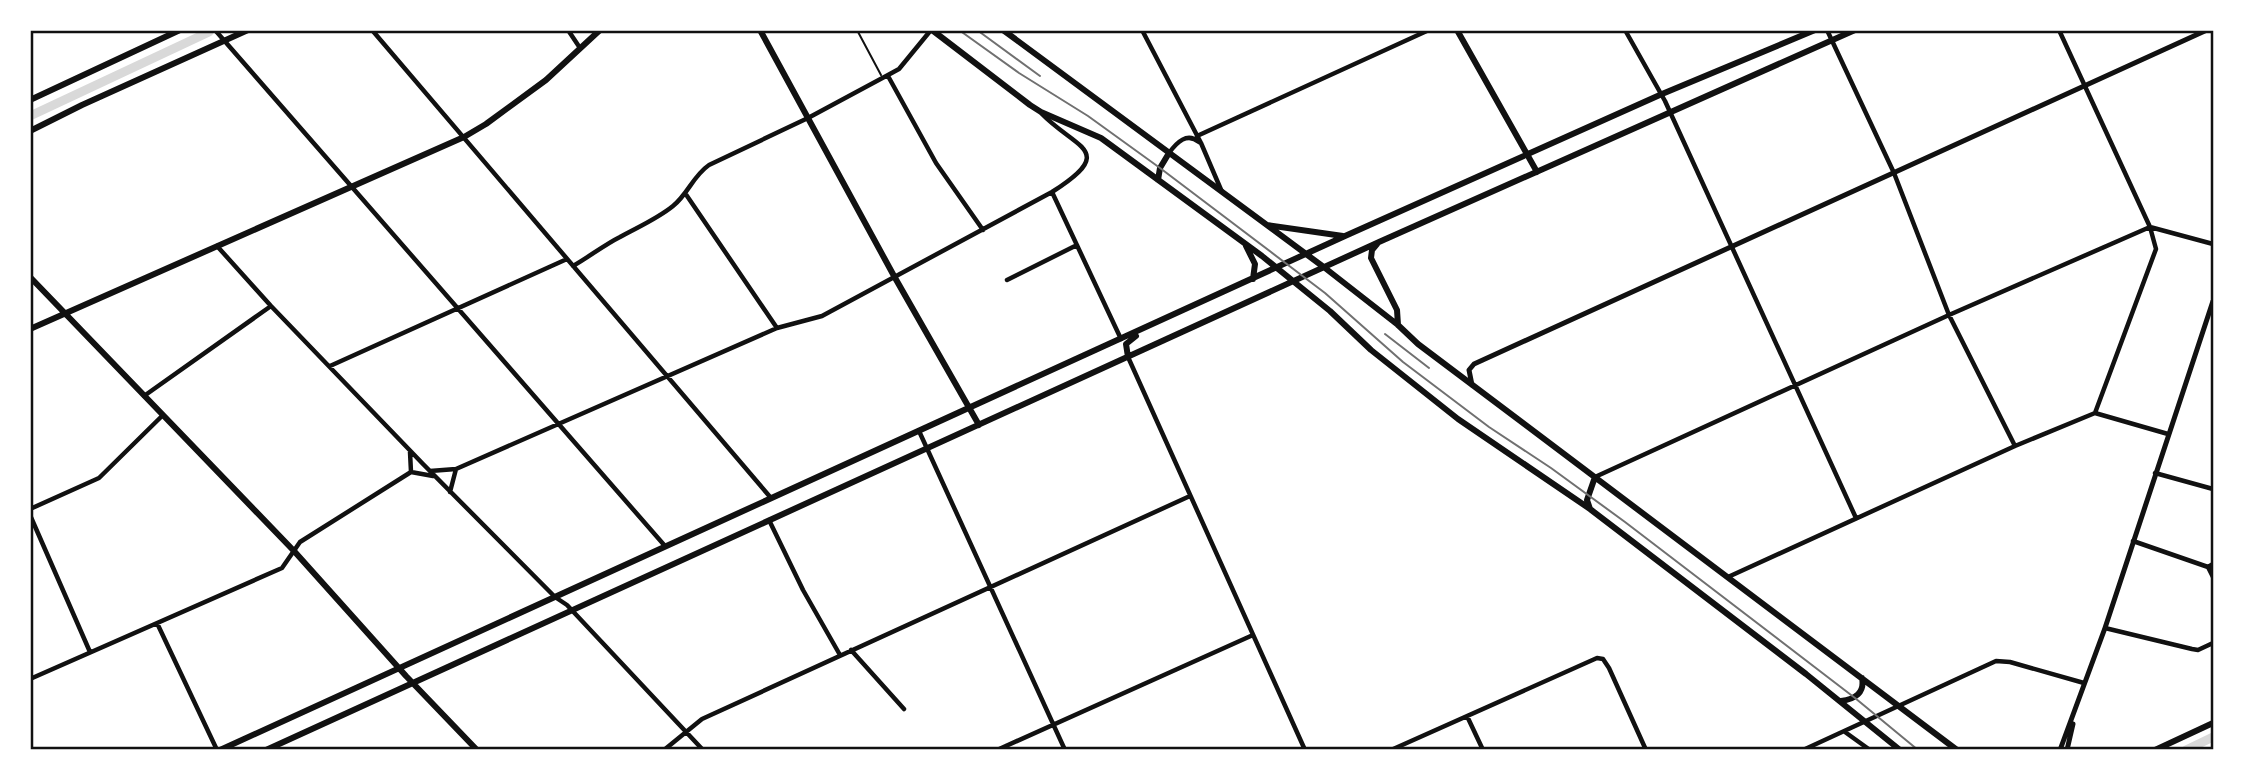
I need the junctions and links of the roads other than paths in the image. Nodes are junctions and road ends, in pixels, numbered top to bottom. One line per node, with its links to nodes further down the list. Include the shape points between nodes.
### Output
1 (180, 30): 26 (main road)
2 (215, 30): 21 (street)
3 (248, 30): 21 (main road)
4 (372, 30): 32 (street)
5 (568, 30): 22 (street)
6 (600, 30): 22 (main road)
7 (760, 30): 29 (main road)
8 (857, 30): 23 (lane)
9 (931, 30): 23 (street, via 899,69); 27 (main road)
10 (1003, 30): 34 (main road)
11 (1142, 30): 31 (street)
12 (1429, 30): 31 (street)
13 (1457, 30): 35 (main road)
14 (1625, 30): 25 (street)
15 (1815, 30): 25 (main road)
16 (1827, 30): 20 (street)
17 (1855, 30): 20 (main road)
18 (2059, 30): 24 (street)
19 (2207, 30): 24 (street)
20 (1833, 40): 28 (main road); 37 (street)
21 (225, 42): 30 (main road); 39 (street)
22 (580, 48): 32 (main road, via 546,80)
23 (886, 76): 29 (street); 45 (street, via 936,163)
24 (2086, 85): 37 (street); 44 (street)
25 (1664, 98): 28 (street); 35 (main road)
26 (30, 100)
27 (1041, 112): 38 (main road, via 1094,133); 40 (street, via 1088,155 1074,176)
28 (1669, 113): 36 (main road); 52 (street)
29 (808, 118): 41 (street, via 709,165); 58 (main road)
30 (30, 131)
31 (1197, 136): 33 (street)
32 (464, 137): 39 (main road); 54 (street)
33 (1201, 143): 34 (street, via 1188,137); 42 (street)
34 (1169, 153): 38 (main road); 42 (main road)
35 (1526, 155): 36 (main road); 46 (main road)
36 (1536, 172): 47 (main road)
37 (1894, 173): 52 (street); 67 (street)
38 (1158, 180): 48 (main road)
39 (351, 187): 50 (main road); 65 (street)
40 (1052, 192): 45 (street); 51 (street)
41 (685, 193): 55 (street, via 667,211); 71 (street)
42 (1223, 195): 43 (main road)
43 (1265, 225): 46 (main road); 53 (main road)
44 (2150, 227): 49 (street); 67 (street); 81 (street, via 2155,256)
45 (983, 230): 58 (street)
46 (1345, 236): 53 (main road)
47 (1379, 242): 57 (main road); 70 (main road, via 1371,258 1397,310)
48 (1245, 244): 56 (main road); 61 (main road, via 1255,264)
49 (2213, 244)
50 (217, 246): 64 (street); 66 (main road)
51 (1077, 246): 60 (street); 73 (street)
52 (1730, 247): 77 (street, via 1474,364 1469,370); 78 (street)
53 (1307, 254): 56 (main road); 57 (main road)
54 (568, 259): 55 (street); 65 (street)
55 (573, 267): 76 (street)
56 (1277, 268): 61 (main road); 62 (main road)
57 (1325, 268): 62 (main road); 70 (main road)
58 (894, 276): 71 (street, via 822,316); 80 (main road)
59 (30, 277): 66 (main road)
60 (1007, 279)
61 (1253, 279): 69 (main road)
62 (1294, 282): 74 (main road); 101 (main road, via 1458,419)
63 (2213, 301): 68 (street)
64 (271, 306): 75 (street); 79 (street)
65 (457, 308): 75 (street); 83 (street)
66 (64, 313): 72 (main road); 79 (main road)
67 (1949, 315): 78 (street); 87 (street)
68 (2211, 315): 86 (street)
69 (1158, 323): 73 (main road); 74 (main road, via 1126,344)
70 (1398, 325): 77 (main road)
71 (777, 328): 76 (street)
72 (30, 329)
73 (1121, 340): 80 (main road)
74 (1128, 357): 84 (main road); 98 (street)
75 (330, 366): 89 (street)
76 (668, 377): 83 (street); 99 (street)
77 (1472, 385): 95 (main road)
78 (1794, 385): 95 (street); 103 (street)
79 (144, 396): 82 (main road)
80 (969, 408): 84 (main road); 85 (main road)
81 (2095, 413): 86 (street); 87 (street)
82 (163, 415): 100 (street, via 99,478); 107 (main road)
83 (557, 423): 90 (street); 106 (street)
84 (979, 425): 88 (main road)
85 (919, 431): 88 (street); 99 (main road)
86 (2168, 434): 93 (street)
87 (2015, 446): 103 (street)
88 (926, 449): 104 (main road); 111 (street)
89 (410, 450): 91 (street); 92 (street)
90 (456, 469): 91 (street); 97 (street)
91 (430, 471): 94 (street)
92 (411, 472): 94 (street); 107 (street, via 300,542)
93 (2155, 473): 96 (street); 105 (street)
94 (435, 476): 97 (street)
95 (1595, 477): 101 (main road, via 1587,500); 109 (main road)
96 (2213, 489)
97 (450, 492): 112 (street)
98 (1190, 496): 111 (street); 116 (street)
99 (771, 499): 106 (main road)
100 (30, 509)
101 (1590, 509): 126 (main road)
102 (30, 515): 119 (street)
103 (1856, 518): 109 (street)
104 (769, 520): 113 (main road); 120 (street)
105 (2132, 541): 108 (street); 115 (street)
106 (666, 547): 112 (main road)
107 (294, 551): 114 (street, via 282,568); 121 (main road)
108 (2211, 565): 110 (street)
109 (1728, 577): 122 (main road)
110 (2213, 577)
111 (990, 587): 118 (street); 133 (street)
112 (555, 597): 113 (street); 121 (main road)
113 (572, 611): 124 (main road); 134 (street)
114 (157, 623): 119 (street); 136 (street)
115 (2105, 628): 117 (street, via 2198,650); 125 (street)
116 (1253, 635): 133 (street); 143 (street)
117 (2213, 643)
118 (851, 650): 120 (street); 128 (street)
119 (90, 652): 123 (street)
120 (840, 655): 134 (street, via 702,719)
121 (399, 669): 124 (main road); 136 (main road)
122 (1862, 678): 126 (main road, via 1858,694); 127 (main road)
123 (30, 679)
124 (412, 683): 137 (main road); 138 (main road)
125 (2084, 683): 127 (street, via 1996,661); 129 (street)
126 (1842, 701): 131 (main road)
127 (1898, 706): 131 (street); 150 (main road)
128 (904, 709)
129 (2076, 710): 151 (street); 152 (street)
130 (1467, 716): 144 (street); 145 (street); 146 (street, via 1592,659 1603,659)
131 (1866, 721): 135 (street); 149 (main road)
132 (2213, 723): 153 (main road)
133 (1054, 725): 141 (street); 142 (street)
134 (686, 732): 139 (street); 140 (street)
135 (1845, 732): 147 (street); 148 (street)
136 (218, 750)
137 (265, 750)
138 (477, 750)
139 (664, 750)
140 (703, 750)
141 (997, 750)
142 (1065, 750)
143 (1305, 750)
144 (1391, 750)
145 (1483, 750)
146 (1646, 750)
147 (1803, 750)
148 (1870, 750)
149 (1900, 750)
150 (1957, 750)
151 (2060, 750)
152 (2067, 750)
153 (2155, 750)

